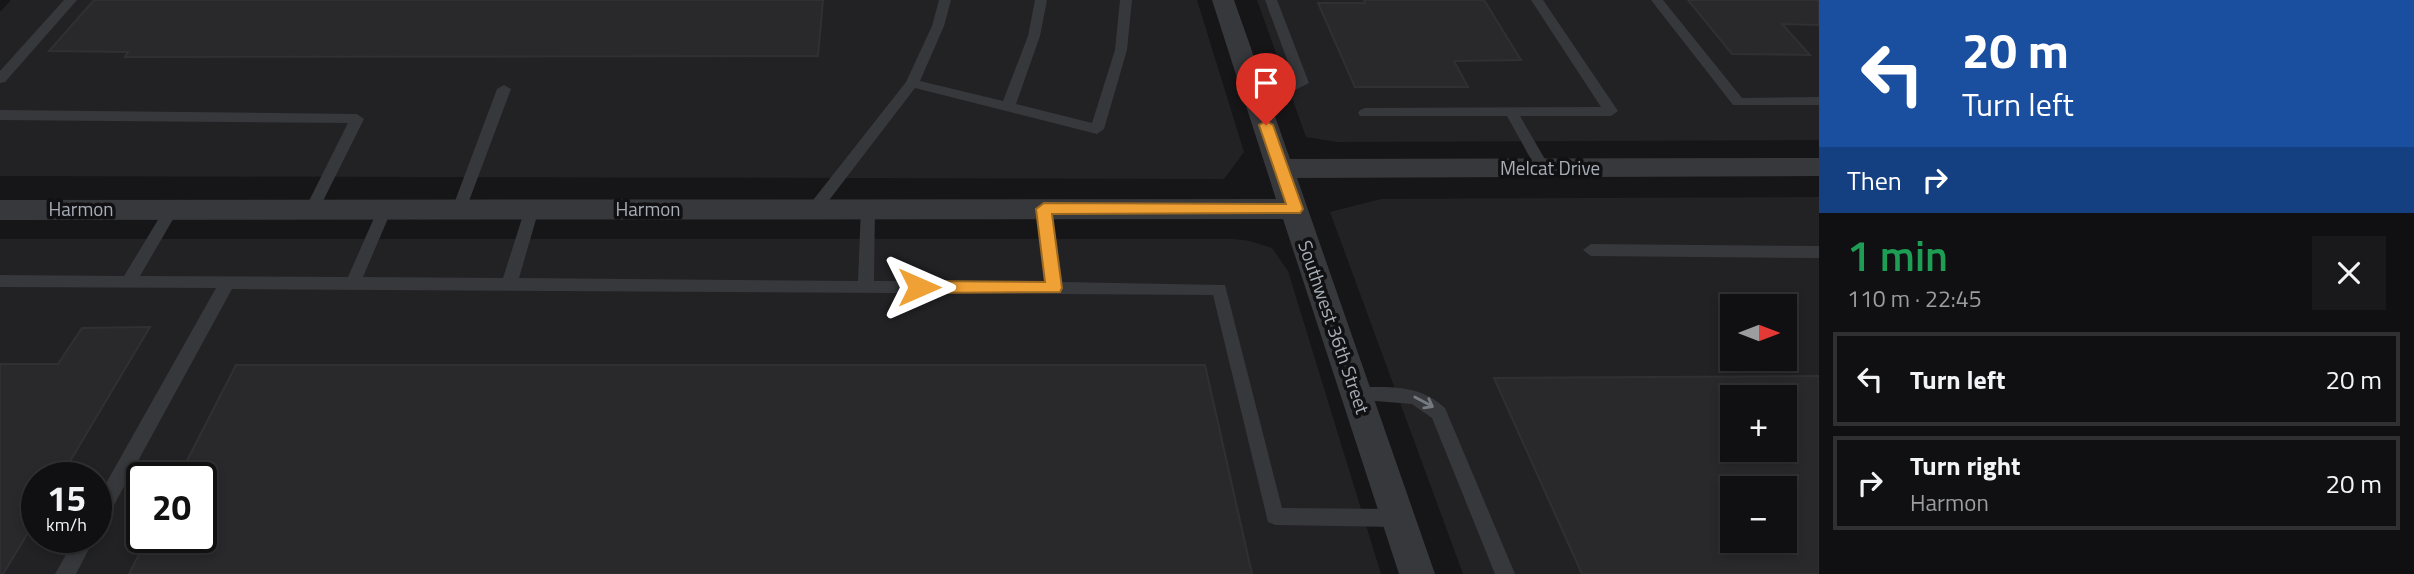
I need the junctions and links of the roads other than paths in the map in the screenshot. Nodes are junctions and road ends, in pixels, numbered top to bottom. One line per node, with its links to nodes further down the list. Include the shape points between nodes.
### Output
1 (71, 0): 9 (lane)
2 (945, 0): 10 (lane)
3 (1041, 0): 14 (lane, via 1034,36)
4 (1126, 0): 14 (lane, via 1119,60 1097,129)
5 (1223, 0): 13 (street, Southwest 36th Street)
6 (1271, 0): 13 (lane, via 1302,83)
7 (1537, 0): 15 (lane, via 1611,111)
8 (1657, 0): 12 (lane, via 1738,102)
9 (0, 79)
10 (912, 83): 14 (lane); 21 (lane)
11 (504, 89): 27 (lane)
12 (1819, 101)
13 (1259, 104): 20 (street, Southwest 36th Street)
14 (1008, 107)
15 (1511, 112): 16 (lane); 19 (lane)
16 (1365, 113)
17 (1, 117): 25 (lane, via 357,119)
18 (1819, 167): 19 (street, Melcat Drive)
19 (1543, 168): 20 (street, Melcat Drive)
20 (1281, 169): 30 (street, Southwest 36th Street)
21 (815, 208): 22 (street, Harmon); 28 (street, Harmon)
22 (868, 208): 29 (street, Harmon); 38 (lane)
23 (0, 209): 24 (street, Harmon)
24 (172, 209): 25 (street, Harmon); 34 (lane)
25 (312, 209): 26 (street, Harmon)
26 (385, 209): 27 (street, Harmon); 36 (lane)
27 (459, 209): 28 (street, Harmon)
28 (532, 209): 37 (lane)
29 (1044, 209): 30 (street, Harmon); 39 (lane)
30 (1295, 209): 40 (street, Southwest 36th Street)
31 (1591, 250): 32 (lane)
32 (1819, 252)
33 (0, 281): 34 (lane)
34 (128, 282): 35 (lane)
35 (228, 282): 36 (lane); 41 (lane)
36 (353, 283): 37 (lane)
37 (509, 284): 38 (lane)
38 (866, 287): 39 (lane)
39 (1054, 288): 42 (lane, via 1219,289 1275,516)
40 (1357, 394): 42 (street, Southwest 36th Street); 46 (lane, one-way to 46, via 1413,396 1429,402 1439,413)
41 (112, 490)
42 (1398, 518): 45 (street, Southwest 36th Street)
43 (77, 553): 44 (lane)
44 (65, 574)
45 (1417, 574)
46 (1505, 574)

